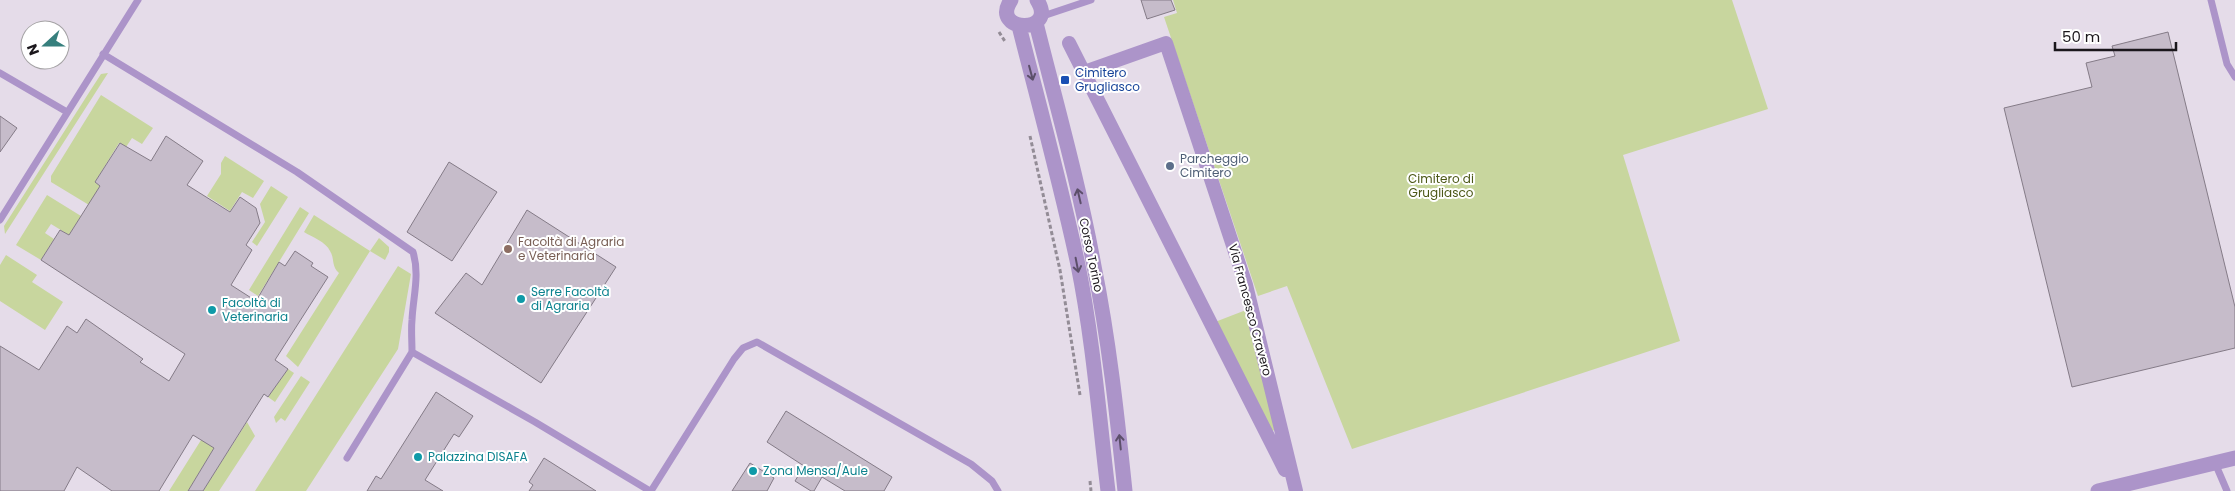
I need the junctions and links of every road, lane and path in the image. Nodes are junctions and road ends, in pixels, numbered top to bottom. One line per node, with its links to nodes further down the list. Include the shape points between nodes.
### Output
1 (138, 0): 12 (lane)
2 (1011, 0): 9 (street, Corso Torino, via 1008,16)
3 (1037, 0): 7 (street, Corso Torino, via 1041,10)
4 (1084, 0): 5 (lane)
5 (1091, 0): 7 (lane)
6 (2211, 0): 15 (lane, via 2227,64)
7 (1037, 20): 9 (street, via 1029,26); 29 (street, Corso Torino, one-way to 7, via 1113,377 1094,265)
8 (996, 25): 11 (path)
9 (1019, 26): 28 (street, Corso Torino, one-way to 28, via 1078,266)
10 (1069, 43): 13 (street, Via Francesco Cravero)
11 (1008, 49)
12 (103, 54): 16 (lane); 19 (lane, via 297,172 413,252 416,292)
13 (1084, 72): 30 (street, Via Francesco Cravero); 30 (street, Via Francesco Cravero, via 1166,43 1246,285)
14 (0, 73): 16 (lane)
15 (2235, 77)
16 (67, 112): 18 (lane)
17 (1028, 127): 20 (path, via 1060,270)
18 (0, 220)
19 (412, 352): 21 (lane); 25 (lane)
20 (1081, 399)
21 (347, 458)
22 (2235, 458): 23 (street)
23 (2215, 463): 31 (street); 32 (lane)
24 (1089, 473): 27 (path)
25 (651, 491): 26 (lane, via 734,359 743,348 757,342 971,464 992,481)
26 (998, 491)
27 (1091, 491)
28 (1108, 491)
29 (1125, 491)
30 (1296, 491)
31 (2098, 491)
32 (2227, 491)

